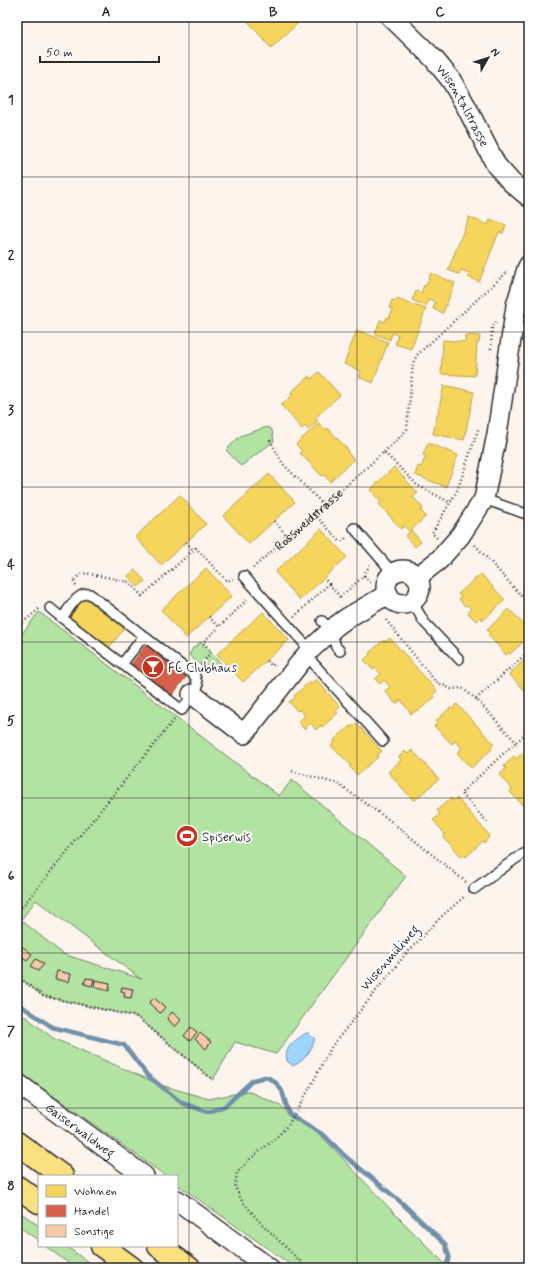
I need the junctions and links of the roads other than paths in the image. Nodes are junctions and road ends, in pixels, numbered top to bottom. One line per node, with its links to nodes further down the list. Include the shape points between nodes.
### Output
1 (391, 17): 2 (street, Wisentalstrasse, via 434,59 451,80 496,165)
2 (529, 197)
3 (520, 267): 4 (street, via 526,269 516,306)
4 (518, 327): 5 (street)
5 (484, 499): 6 (lane); 10 (street, via 449,549)
6 (529, 515)
7 (354, 528): 8 (lane)
8 (393, 573): 10 (street, via 403,570); 11 (street, via 386,583)
9 (244, 576): 18 (lane)
10 (417, 577): 12 (street, via 420,588)
11 (386, 595): 12 (street, via 396,602); 15 (street)
12 (412, 601): 19 (lane, via 424,622)
13 (50, 608): 14 (lane)
14 (62, 618): 16 (lane, via 81,595 86,593); 20 (lane)
15 (327, 626): 17 (lane); 18 (street)
16 (144, 636): 20 (lane); 21 (lane, via 195,676 198,686)
17 (340, 651)
18 (308, 652): 21 (street, via 244,734); 22 (lane)
19 (459, 659)
20 (122, 664): 21 (lane, via 182,710)
21 (192, 694)
22 (383, 741)
23 (529, 849): 24 (lane)
24 (474, 889)
25 (17, 1083): 28 (street, Gaiserwaldweg)
26 (17, 1143): 27 (highway)
27 (61, 1175)
28 (143, 1175)
29 (17, 1187): 30 (highway)
30 (38, 1201)
31 (178, 1201): 36 (street)
32 (103, 1247): 34 (highway)
33 (160, 1247): 35 (highway)
34 (132, 1268)
35 (189, 1268)
36 (269, 1268)

